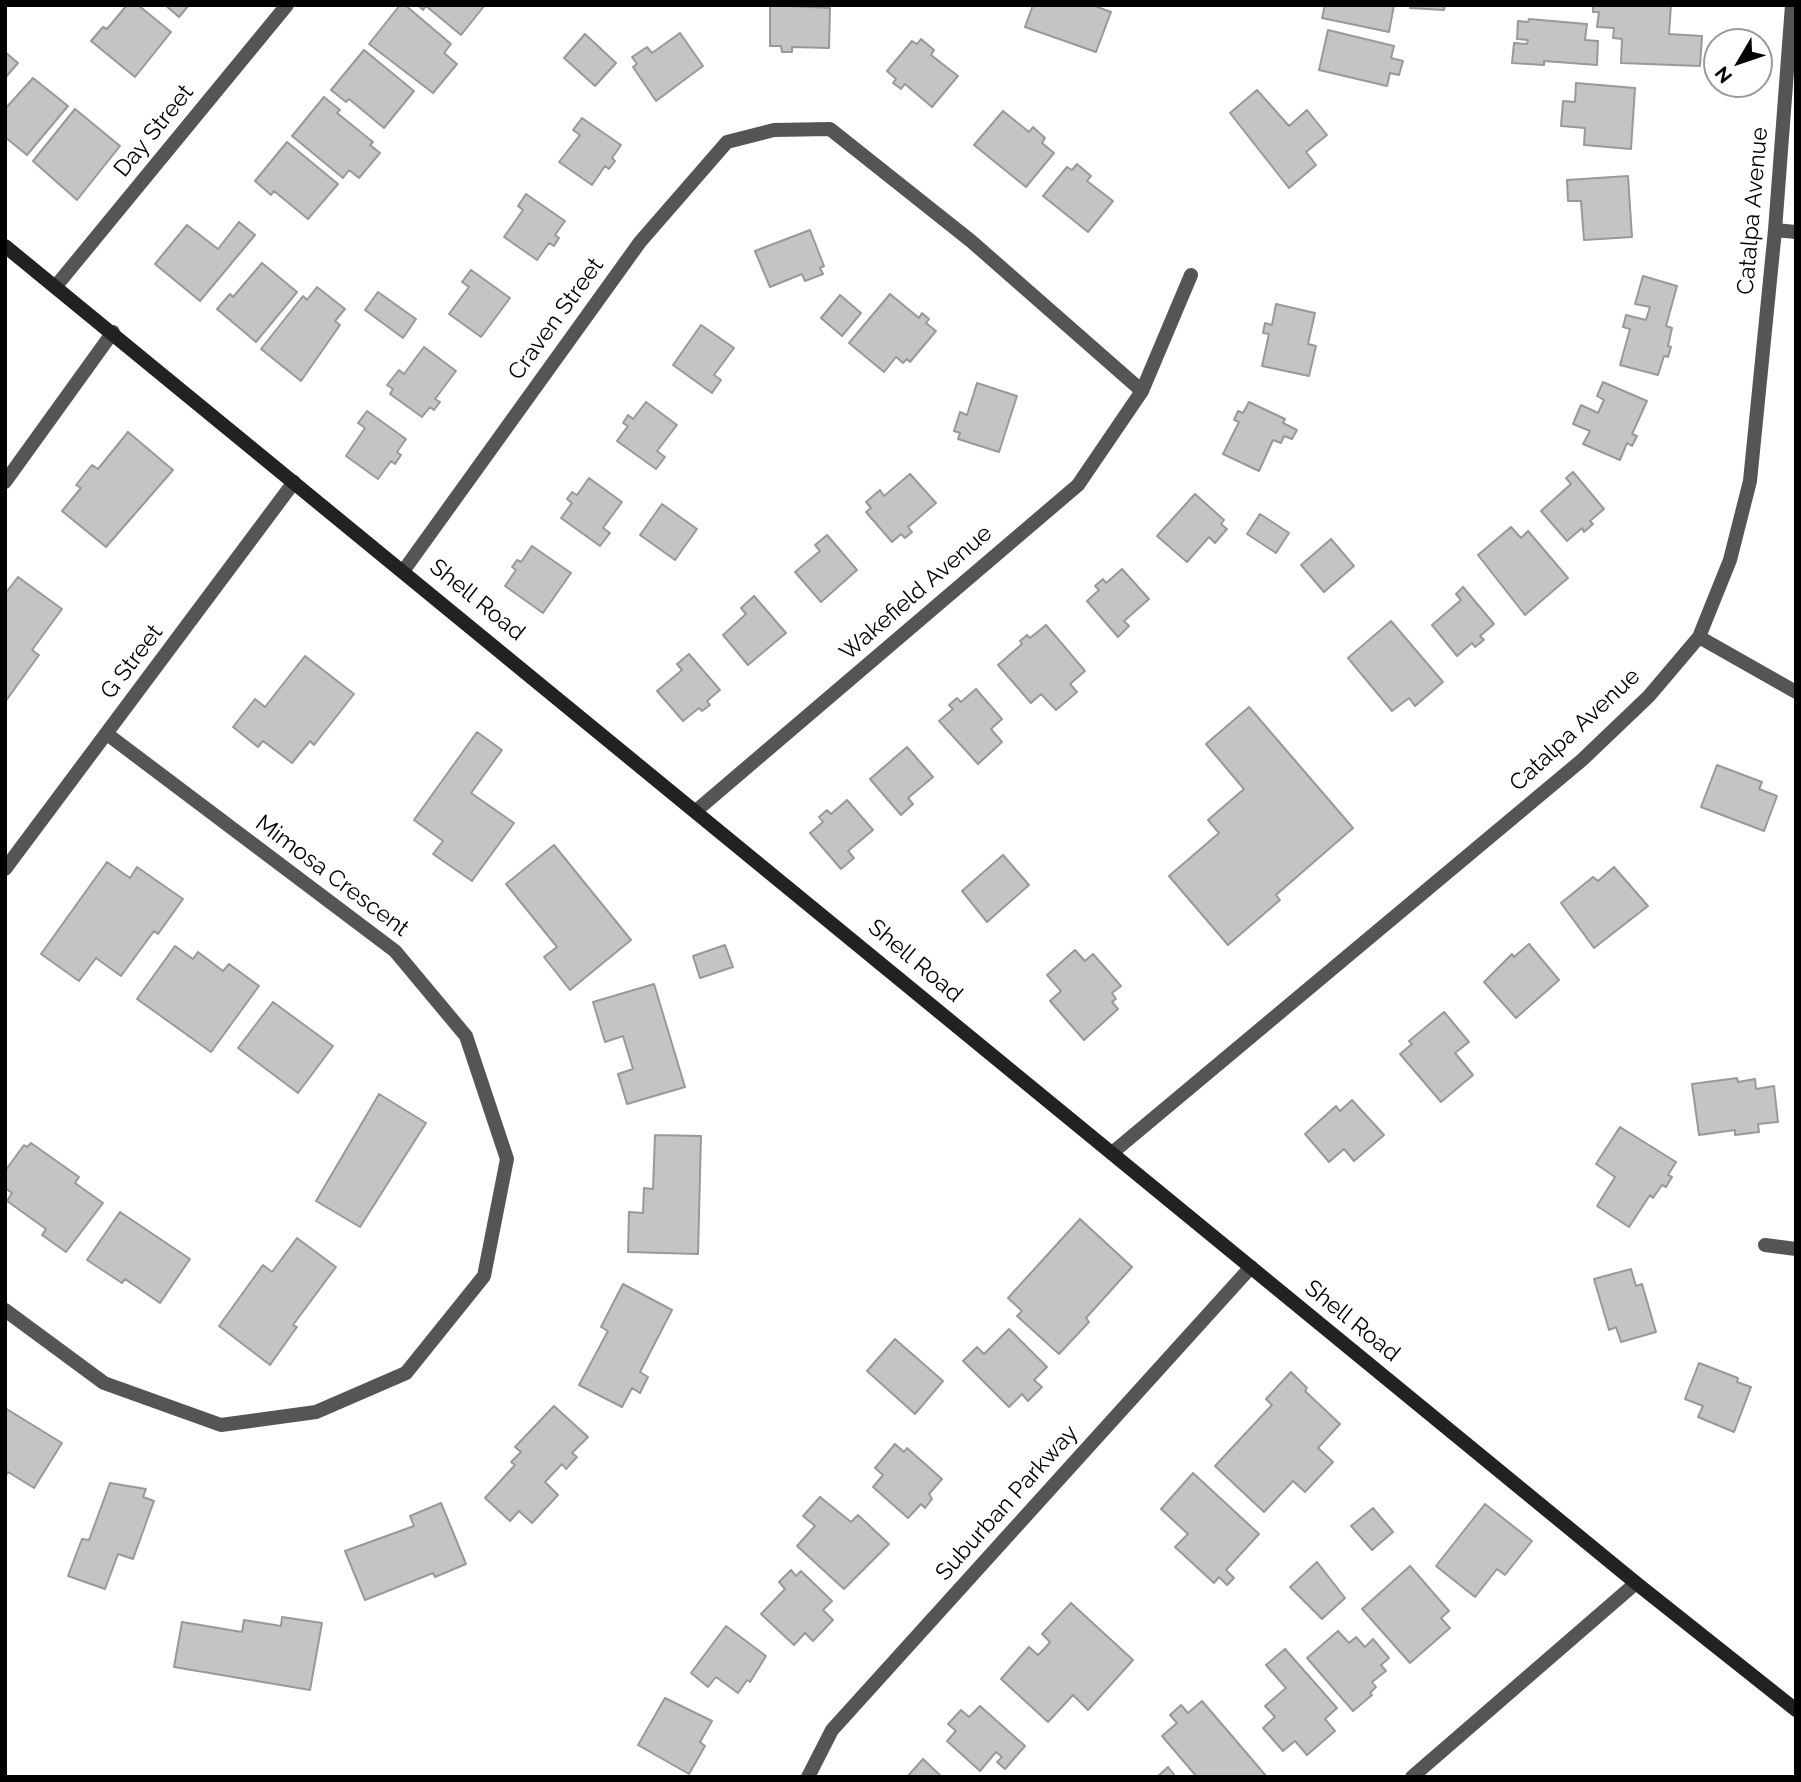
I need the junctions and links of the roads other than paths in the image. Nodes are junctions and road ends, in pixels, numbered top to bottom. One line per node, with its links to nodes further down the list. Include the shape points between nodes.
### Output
1 (287, 5): 7 (street, Day Street)
2 (1792, 5): 3 (street, Catalpa Avenue)
3 (1775, 230): 4 (street); 13 (street, Catalpa Avenue, via 1750,481 1730,560)
4 (1796, 232)
5 (5, 246): 7 (street, Shell Road)
6 (1191, 275): 9 (street, Wakefield Avenue)
7 (56, 286): 8 (street, Shell Road)
8 (113, 332): 10 (street); 11 (street, Shell Road)
9 (1142, 391): 12 (street, Craven Street, via 971,241 830,129 774,130 727,142 640,242); 16 (street, Wakefield Avenue, via 1078,485)
10 (5, 482)
11 (294, 482): 12 (street, Shell Road); 15 (street, G Street)
12 (404, 570): 16 (street, Shell Road)
13 (1699, 636): 14 (street); 18 (street, Catalpa Avenue, via 1649,696 1591,752)
14 (1796, 692)
15 (107, 734): 17 (street, G Street); 22 (street, Mimosa Crescent, via 395,951 466,1036 507,1160 484,1276 406,1373 316,1412 221,1425 104,1383)
16 (697, 810): 18 (street, Shell Road)
17 (5, 869)
18 (1112, 1153): 21 (street, Shell Road)
19 (1765, 1245): 20 (street)
20 (1796, 1249)
21 (1251, 1267): 23 (street, Shell Road); 25 (street, Suburban Parkway, via 832,1730)
22 (5, 1310)
23 (1636, 1583): 24 (street, Shell Road); 26 (street)
24 (1796, 1710)
25 (808, 1777)
26 (1412, 1777)

